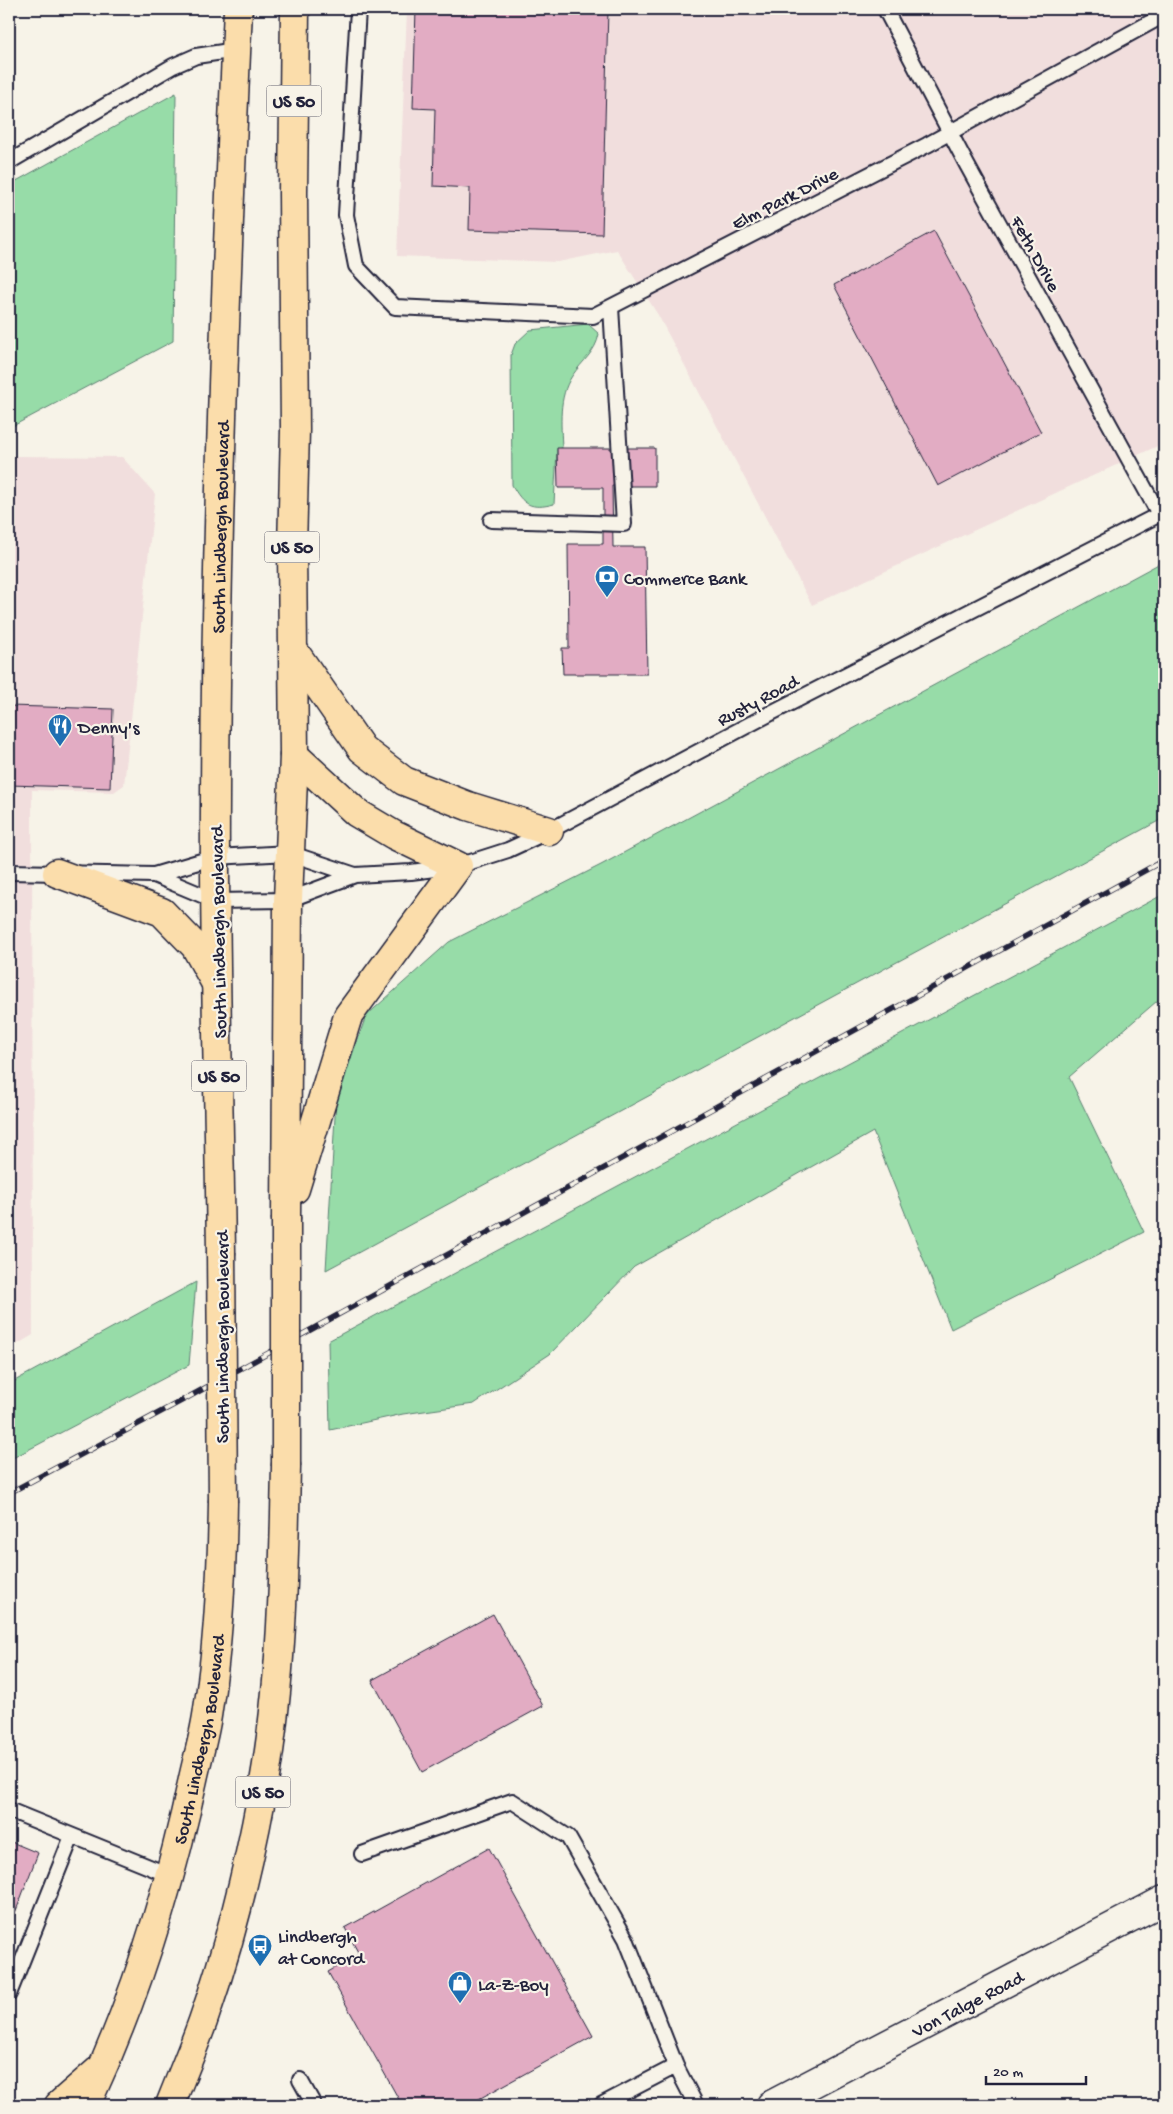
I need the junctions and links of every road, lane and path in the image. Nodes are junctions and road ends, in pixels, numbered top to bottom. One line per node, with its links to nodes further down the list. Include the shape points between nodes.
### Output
1 (238, 9): 6 (main road, South Lindbergh Boulevard / US 50)
2 (295, 9): 12 (main road, US 50, via 292,194)
3 (358, 9): 9 (lane, Elm Park Drive, via 346,215 356,266 395,307 593,316)
4 (885, 9): 7 (lane, Feth Drive)
5 (1164, 15): 7 (lane, Elm Park Drive)
6 (236, 50): 8 (lane, via 196,56 173,66); 16 (main road, South Lindbergh Boulevard / US 50, via 224,301)
7 (950, 132): 9 (lane, Elm Park Drive); 10 (lane, Feth Drive)
8 (9, 162)
9 (610, 307): 11 (lane, via 624,524)
10 (1162, 513): 14 (lane, Rusty Road)
11 (490, 520)
12 (294, 651): 13 (main road, US 50); 14 (main road, via 362,749 404,781 468,806)
13 (294, 755): 15 (main road, US 50); 17 (main road, via 357,813)
14 (549, 831): 17 (lane, Rusty Road, via 508,850)
15 (290, 853): 16 (lane); 21 (lane, Rusty Road); 22 (main road, US 50)
16 (215, 857): 20 (lane); 23 (main road, South Lindbergh Boulevard / US 50)
17 (458, 866): 21 (lane, Rusty Road); 25 (main road, via 348,1016)
18 (9, 872): 19 (lane)
19 (57, 873): 20 (lane); 24 (main road, via 162,912 195,946)
20 (154, 875): 23 (lane)
21 (355, 875): 22 (lane, Rusty Road)
22 (288, 900): 23 (lane, Rusty Road); 25 (main road, US 50)
23 (216, 901): 24 (main road, South Lindbergh Boulevard / US 50)
24 (218, 986): 29 (main road, South Lindbergh Boulevard / US 50, bridge, via 221,1587 208,1709)
25 (286, 1217): 37 (main road, US 50, bridge, via 285,1550 278,1674 262,1793 237,1908 203,2020)
26 (9, 1810): 27 (lane)
27 (72, 1836): 29 (lane); 31 (lane)
28 (362, 1854): 33 (lane, via 512,1801 568,1836 626,1939)
29 (169, 1875): 32 (main road, South Lindbergh Boulevard / US 50)
30 (1164, 1900): 41 (street, Von Talge Road)
31 (9, 1994)
32 (105, 2066): 35 (main road); 36 (main road, South Lindbergh Boulevard / US 50)
33 (676, 2066): 39 (lane); 40 (lane)
34 (300, 2080): 38 (lane)
35 (59, 2105)
36 (86, 2105)
37 (170, 2105)
38 (314, 2105)
39 (601, 2105)
40 (696, 2105)
41 (771, 2105)

